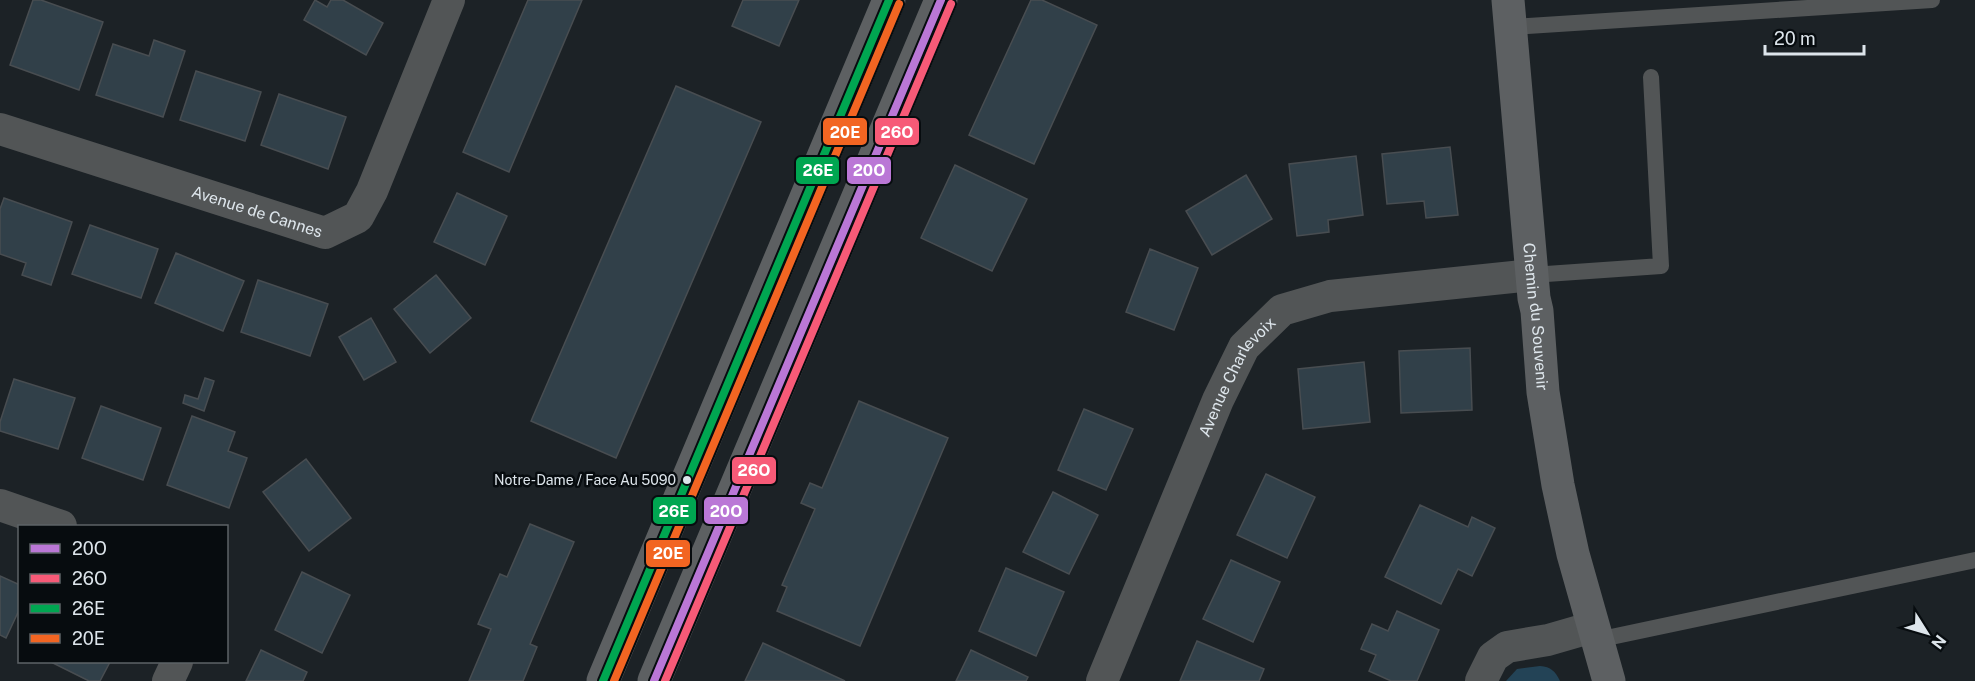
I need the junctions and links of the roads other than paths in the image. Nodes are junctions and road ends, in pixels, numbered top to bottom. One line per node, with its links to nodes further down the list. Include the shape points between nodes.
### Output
1 (449, 0): 7 (street, Avenue de Cannes, via 358,217 325,232)
2 (889, 0): 15 (street)
3 (941, 0): 16 (street)
4 (1932, 0): 5 (lane)
5 (1509, 14): 8 (street, Chemin du Souvenir)
6 (1651, 77): 8 (lane, via 1660,266)
7 (0, 129)
8 (1532, 275): 12 (street, Chemin du Souvenir, via 1550,440 1573,554); 17 (street, Avenue Charlevoix, via 1330,296 1282,310 1244,347)
9 (0, 505): 10 (street)
10 (58, 525)
11 (1975, 560): 12 (lane)
12 (1595, 634): 18 (street, via 1507,647 1493,657); 19 (street, Chemin du Souvenir)
13 (177, 663): 14 (street)
14 (168, 681)
15 (603, 681)
16 (654, 681)
17 (1102, 681)
18 (1481, 681)
19 (1609, 681)

